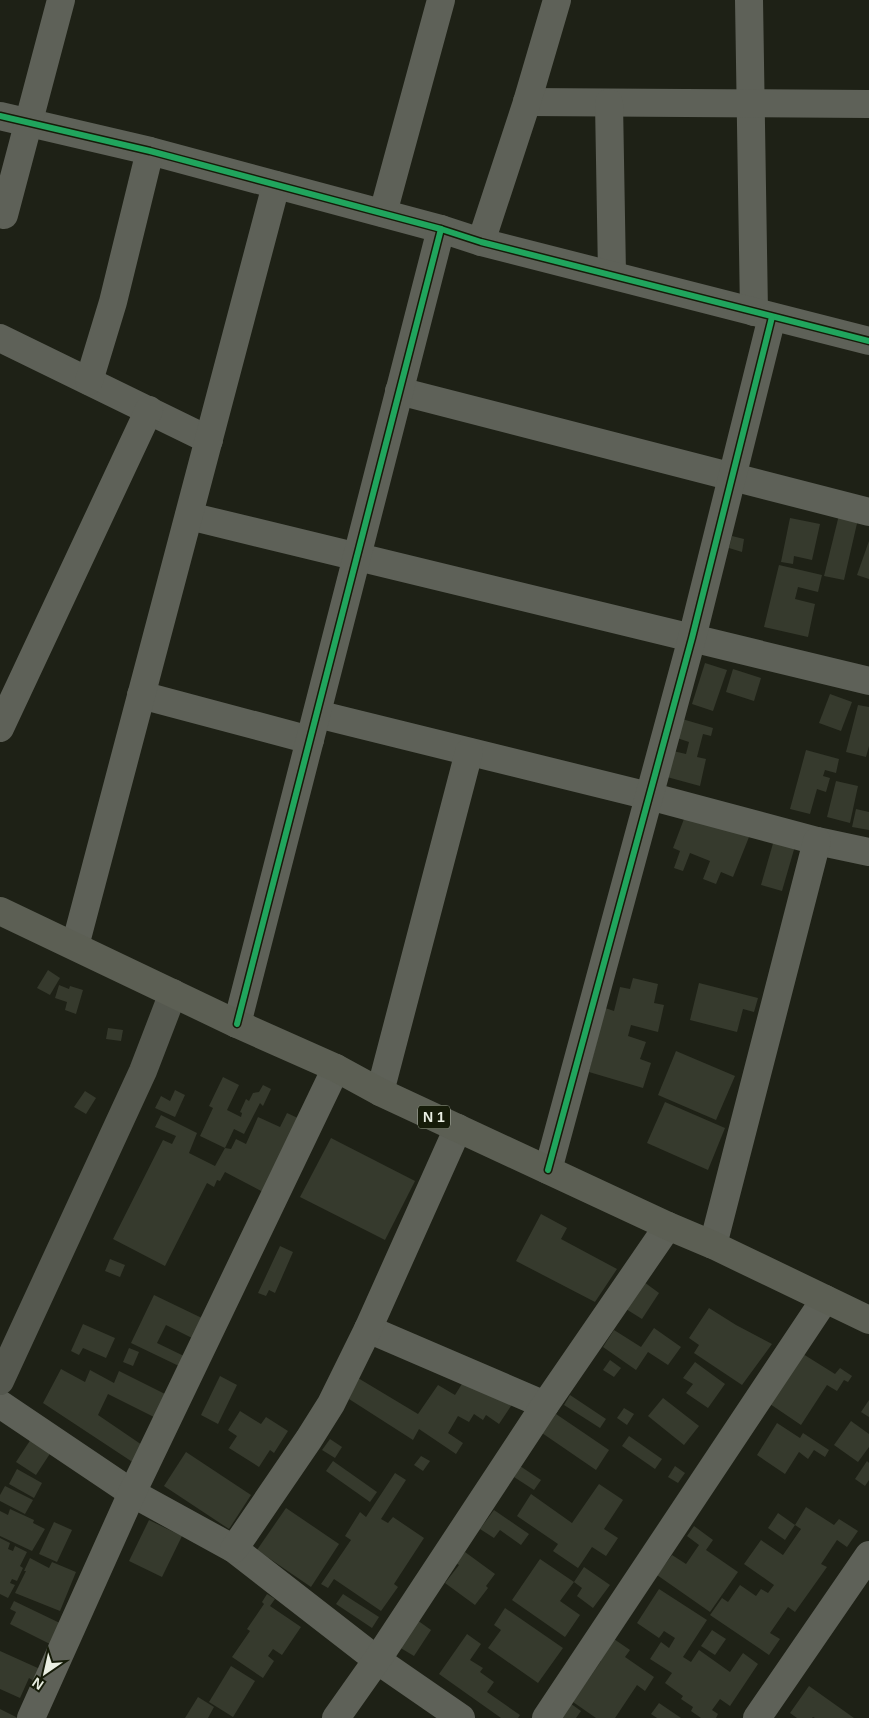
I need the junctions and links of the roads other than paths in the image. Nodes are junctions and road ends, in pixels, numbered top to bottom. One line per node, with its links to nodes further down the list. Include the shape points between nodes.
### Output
1 (61, 0): 10 (street)
2 (441, 0): 13 (street)
3 (557, 0): 5 (street)
4 (749, 0): 7 (street)
5 (527, 102): 6 (street); 16 (street)
6 (609, 103): 7 (street); 17 (street)
7 (751, 104): 8 (street); 18 (street)
8 (869, 104)
9 (0, 116): 10 (street)
10 (29, 123): 11 (street); 14 (street)
11 (150, 151): 12 (street); 21 (street, via 113,302)
12 (276, 185): 13 (street); 24 (street)
13 (383, 213): 15 (street)
14 (4, 215)
15 (441, 229): 16 (street); 22 (street)
16 (481, 242): 17 (street)
17 (612, 274): 18 (street)
18 (763, 314): 20 (street); 25 (street)
19 (0, 338): 21 (street)
20 (869, 341)
21 (89, 381): 23 (street)
22 (399, 391): 25 (street); 28 (street)
23 (149, 410): 24 (street); 33 (street)
24 (209, 440): 27 (street)
25 (732, 477): 26 (street); 29 (street)
26 (869, 512)
27 (189, 516): 28 (street); 31 (street)
28 (357, 557): 29 (street); 32 (street)
29 (692, 638): 30 (street); 35 (street)
30 (869, 681)
31 (142, 695): 32 (street); 39 (street)
32 (314, 727): 34 (street); 41 (street)
33 (0, 728)
34 (468, 752): 35 (street); 43 (street)
35 (649, 796): 36 (street); 45 (street)
36 (817, 841): 37 (street); 47 (street)
37 (869, 852)
38 (0, 910): 39 (highway, N 1)
39 (75, 946): 40 (highway, N 1)
40 (173, 993): 41 (highway, N 1); 51 (main road, via 143,1071)
41 (237, 1024): 42 (highway, N 1)
42 (336, 1068): 43 (highway, N 1); 54 (street)
43 (380, 1092): 44 (highway, N 1)
44 (458, 1128): 45 (highway, N 1); 50 (street)
45 (548, 1170): 46 (highway, N 1)
46 (668, 1226): 47 (highway, N 1); 53 (street)
47 (713, 1245): 48 (highway, N 1)
48 (825, 1299): 49 (highway, N 1); 61 (street)
49 (869, 1320)
50 (368, 1328): 53 (street); 55 (street, via 309,1439)
51 (0, 1381)
52 (0, 1404): 54 (street)
53 (545, 1405): 57 (street)
54 (132, 1493): 55 (street); 58 (street)
55 (234, 1549): 57 (street)
56 (869, 1555): 62 (street)
57 (377, 1660): 59 (street); 60 (street)
58 (31, 1718)
59 (336, 1718)
60 (461, 1718)
61 (546, 1718)
62 (757, 1718)

